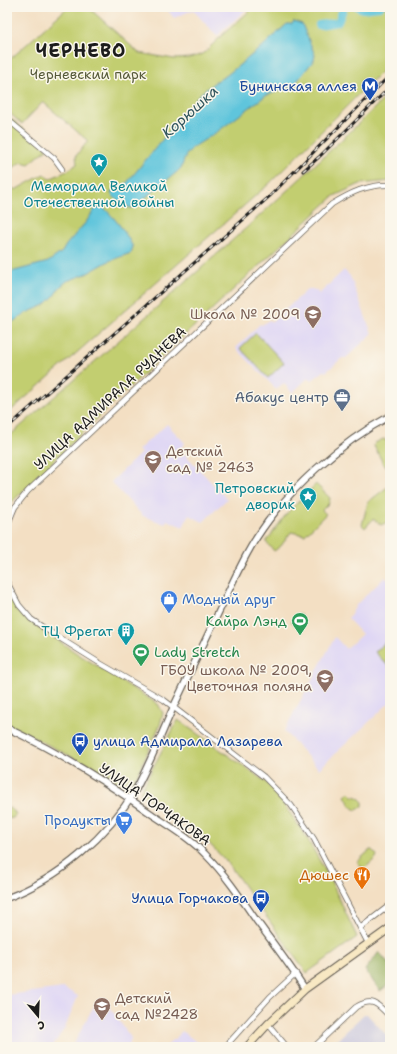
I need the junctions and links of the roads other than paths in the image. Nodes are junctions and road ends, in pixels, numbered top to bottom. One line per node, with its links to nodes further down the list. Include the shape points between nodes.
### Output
1 (7, 119): 2 (street, via 54,158)
2 (62, 169)
3 (390, 185): 5 (street, УЛИЦА АДМИРАЛА РУДНЕВА, via 358,189 332,204 28,491 14,507)
4 (390, 416): 7 (street, via 356,437 311,474 260,532 233,582)
5 (7, 526)
6 (7, 582): 7 (street, via 19,605 31,619)
7 (174, 707): 9 (street, via 150,761); 12 (street, via 264,777 291,806 314,839)
8 (7, 728): 9 (street, УЛИЦА ГОРЧАКОВА, via 52,749)
9 (129, 798): 10 (street, via 107,828 70,863 37,884); 15 (street, УЛИЦА ГОРЧАКОВА, via 206,854)
10 (7, 898)
11 (390, 905): 12 (street)
12 (360, 928): 14 (street)
13 (390, 928): 14 (main road)
14 (368, 943): 16 (main road)
15 (296, 973): 16 (street, УЛИЦА ГОРЧАКОВА); 19 (street, via 270,997)
16 (305, 989): 18 (main road)
17 (390, 1017): 22 (street, via 373,1002 363,1003)
18 (268, 1024): 20 (main road); 21 (street)
19 (225, 1047)
20 (247, 1047)
21 (287, 1047)
22 (314, 1047)

